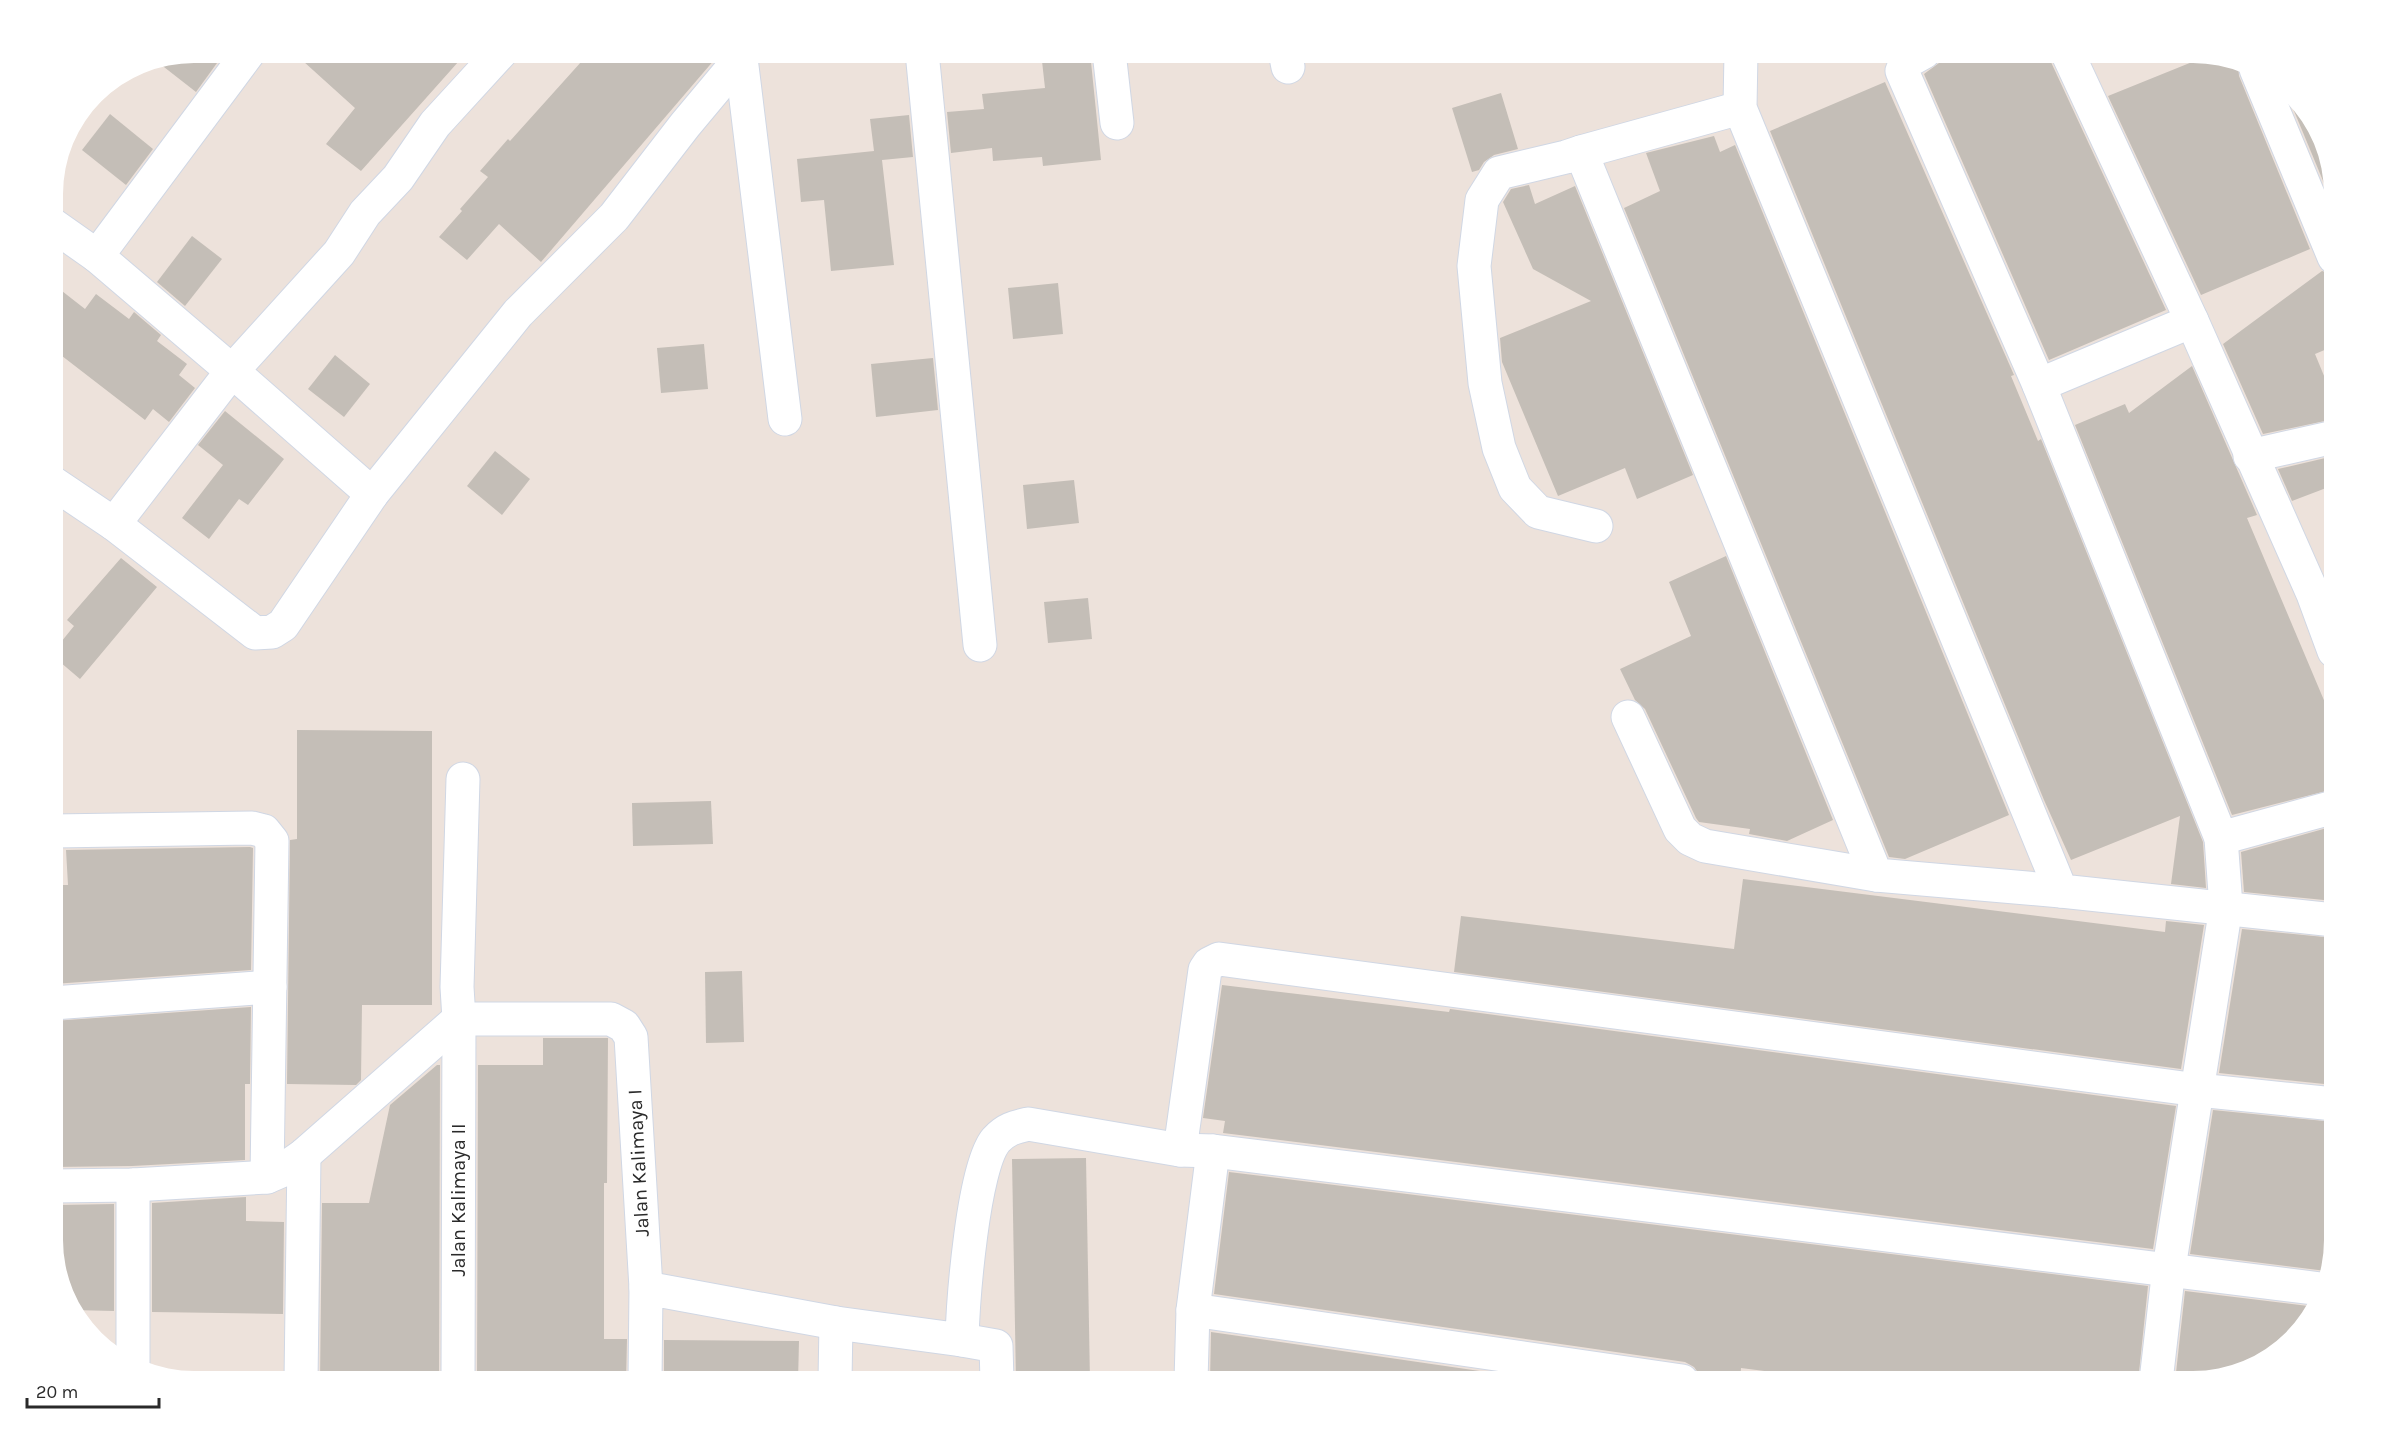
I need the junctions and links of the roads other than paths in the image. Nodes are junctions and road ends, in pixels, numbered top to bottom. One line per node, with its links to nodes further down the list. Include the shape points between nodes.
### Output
1 (241, 63): 16 (street)
2 (491, 63): 18 (street, via 435,124 398,178 365,213 339,253)
3 (737, 63): 24 (street, via 614,217 518,313)
4 (745, 63): 20 (street)
5 (923, 63): 28 (street)
6 (1110, 63): 12 (street)
7 (1741, 63): 11 (street)
8 (1905, 63): 19 (street, via 1902,71)
9 (2072, 63): 17 (street)
10 (2262, 82): 15 (street)
11 (1740, 108): 13 (street); 35 (street)
12 (1117, 123)
13 (1581, 152): 26 (street, via 1499,173 1482,200 1474,266 1485,383 1498,448 1515,488 1538,512); 34 (street)
14 (63, 232): 16 (street)
15 (2324, 233)
16 (97, 256): 18 (street)
17 (2192, 321): 19 (street); 22 (street)
18 (232, 371): 24 (street); 25 (street)
19 (2039, 385): 33 (street)
20 (785, 419)
21 (2324, 439): 22 (street)
22 (2250, 456): 27 (street)
23 (63, 490): 25 (street)
24 (372, 494): 25 (street, via 283,625 272,632 255,633)
25 (114, 524)
26 (1596, 526)
27 (2324, 595)
28 (980, 645)
29 (1628, 717): 34 (street, via 1680,828 1690,839 1705,846)
30 (463, 779): 40 (street, Jalan Kalimaya II)
31 (2324, 810): 33 (street)
32 (63, 831): 38 (street, via 264,831 272,841)
33 (2221, 838): 36 (street)
34 (1876, 875): 35 (street)
35 (2061, 891): 36 (street)
36 (2226, 908): 37 (street); 41 (street)
37 (2324, 919)
38 (270, 987): 39 (street); 46 (street)
39 (63, 1002)
40 (459, 1019): 45 (street); 50 (street, Jalan Kalimaya I, via 611,1019 624,1026 631,1037); 57 (street, Jalan Kalimaya II)
41 (2198, 1090): 42 (street); 43 (street, via 1219,959 1205,970); 49 (street)
42 (2324, 1103)
43 (1180, 1150): 44 (street); 54 (street, via 1028,1124 1009,1128 986,1157 980,1180)
44 (1213, 1151): 49 (street); 52 (street)
45 (304, 1155): 46 (street); 56 (street)
46 (267, 1177): 47 (street)
47 (133, 1185): 48 (street); 55 (street)
48 (63, 1186)
49 (2169, 1268): 51 (street); 63 (street)
50 (646, 1288): 53 (street); 58 (street, Jalan Kalimaya I)
51 (2315, 1288)
52 (1193, 1310): 61 (street); 62 (street)
53 (836, 1323): 54 (street); 59 (street)
54 (962, 1340): 60 (street, via 996,1346)
55 (133, 1356)
56 (301, 1371)
57 (458, 1371)
58 (645, 1371)
59 (835, 1371)
60 (997, 1371)
61 (1191, 1371)
62 (1607, 1371)
63 (2157, 1371)

